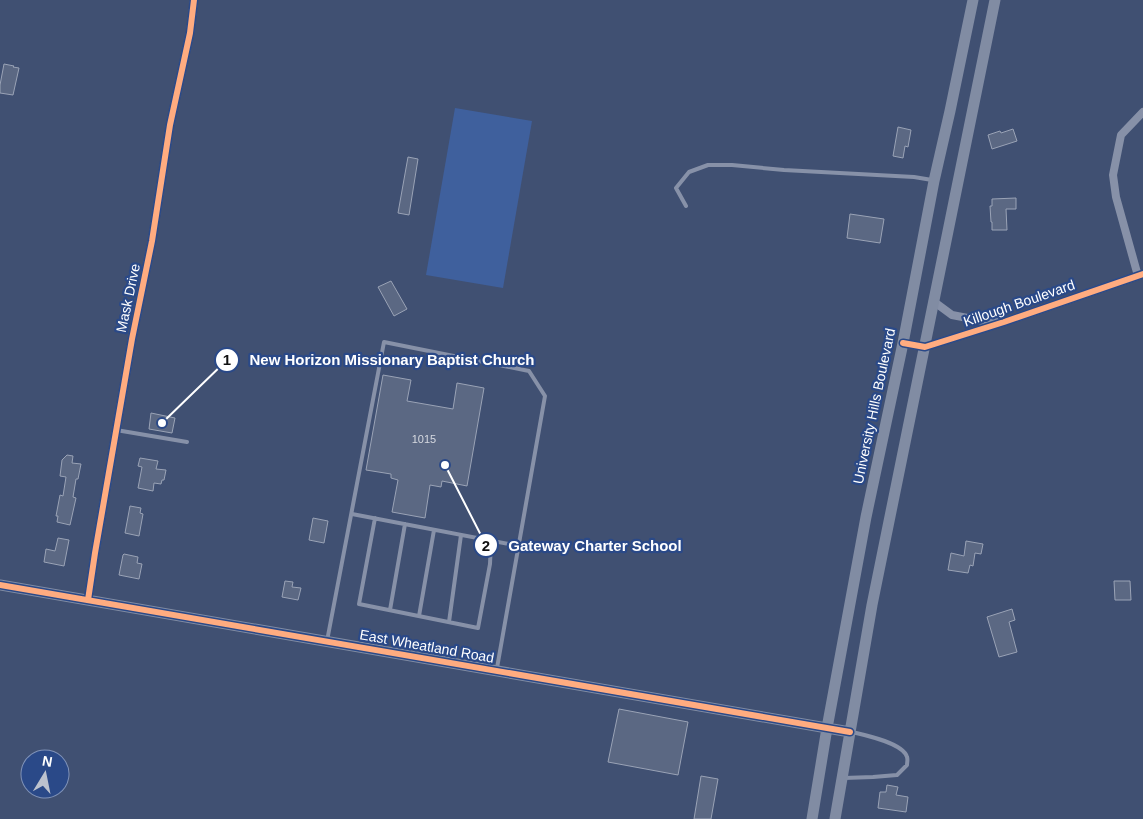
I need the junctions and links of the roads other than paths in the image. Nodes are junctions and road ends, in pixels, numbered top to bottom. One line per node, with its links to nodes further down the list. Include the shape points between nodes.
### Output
1 (194, 0): 12 (street, Mask Drive)
2 (973, 0): 5 (main road, University Hills Boulevard, via 950,111)
3 (995, 0): 5 (main road, University Hills Boulevard)
4 (1143, 112): 7 (street, via 1121,135 1113,175 1116,197)
5 (946, 183): 6 (lane, via 914,177 708,165 689,172 676,188); 8 (main road, University Hills Boulevard); 10 (main road, University Hills Boulevard)
6 (686, 206)
7 (1141, 275): 9 (street, Killough Boulevard)
8 (934, 302): 9 (street, Killough Boulevard, via 952,315); 11 (main road, University Hills Boulevard)
9 (1004, 322): 11 (street, Killough Boulevard)
10 (903, 343): 11 (street, Killough Boulevard); 28 (main road, University Hills Boulevard, via 866,517)
11 (925, 347): 29 (main road, University Hills Boulevard, via 872,604)
12 (116, 430): 13 (lane); 22 (street, Mask Drive)
13 (187, 442)
14 (352, 514): 15 (lane); 20 (lane, via 384,342 529,371 545,396); 26 (lane)
15 (375, 518): 16 (lane); 23 (lane, via 359,604)
16 (405, 524): 17 (lane); 23 (lane)
17 (434, 530): 18 (lane); 24 (lane)
18 (462, 535): 19 (lane); 25 (lane)
19 (491, 541): 20 (lane); 25 (lane, via 478,628)
20 (519, 546): 27 (lane)
21 (0, 585): 22 (main road, East Wheatland Road)
22 (88, 600): 26 (main road, East Wheatland Road)
23 (390, 610): 24 (lane)
24 (419, 616): 25 (lane)
25 (449, 622)
26 (327, 641): 27 (main road, East Wheatland Road)
27 (497, 671): 28 (main road, East Wheatland Road)
28 (827, 728): 29 (main road, East Wheatland Road); 31 (main road, University Hills Boulevard)
29 (850, 732): 30 (main road, University Hills Boulevard); 30 (lane, via 890,743 903,750 908,761 897,775)
30 (842, 778): 32 (main road, University Hills Boulevard)
31 (812, 819)
32 (835, 819)

